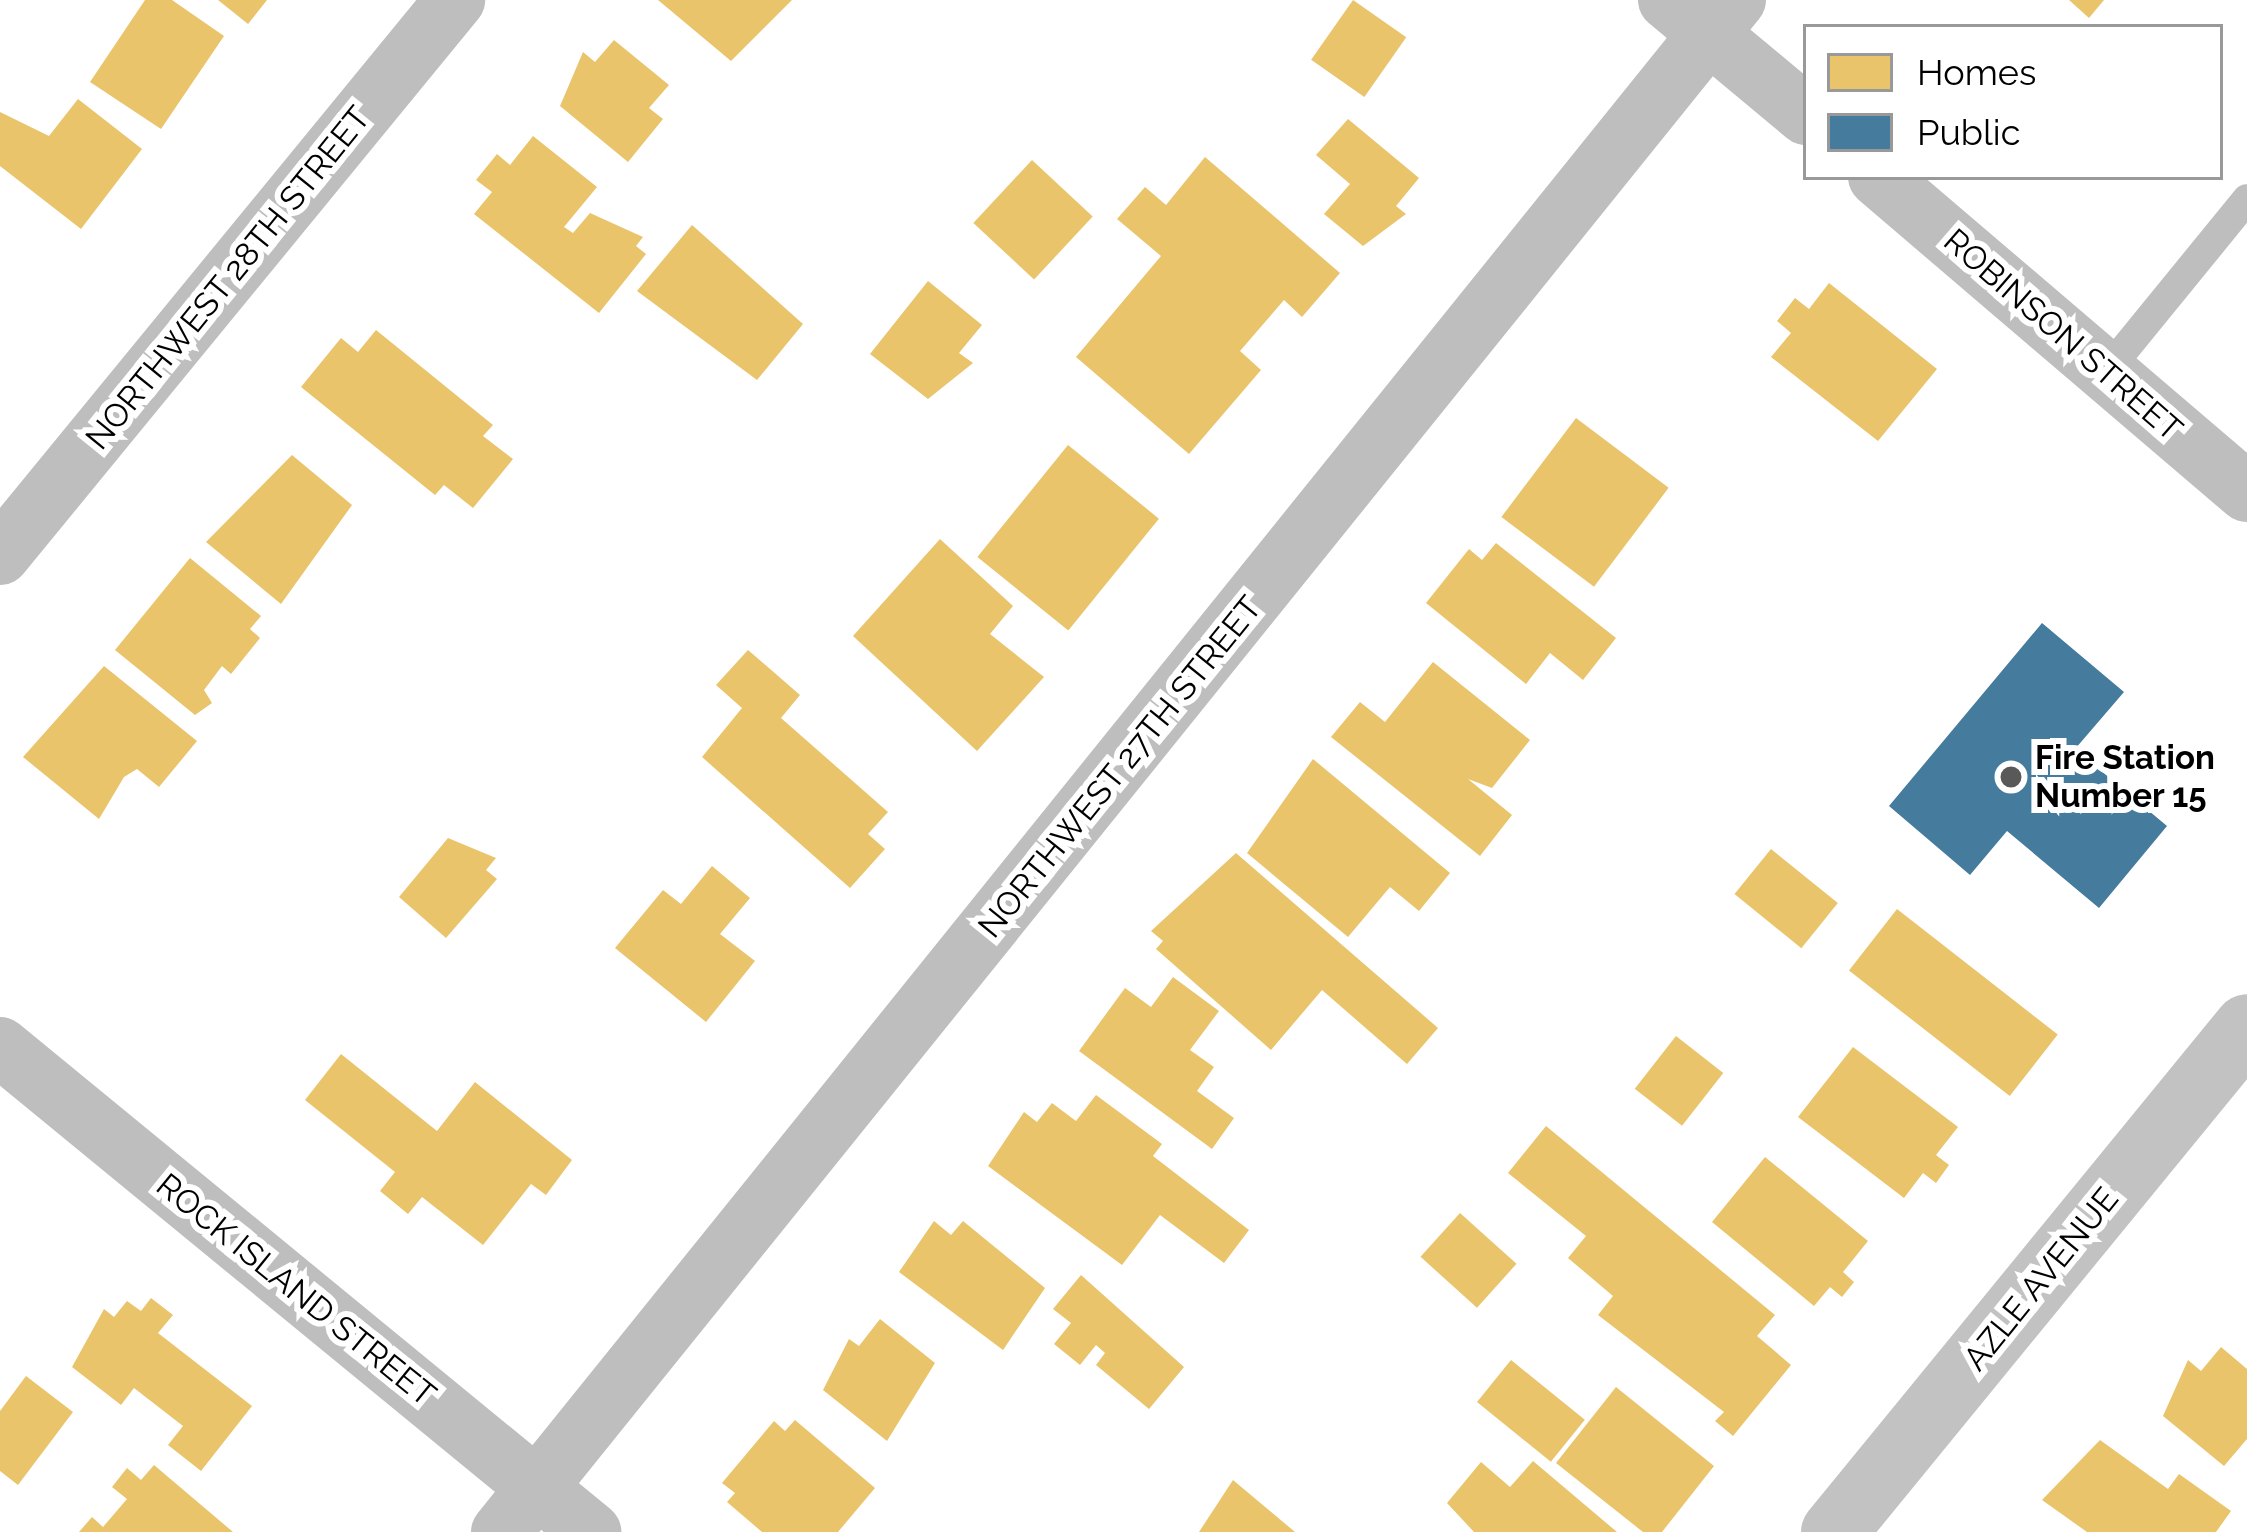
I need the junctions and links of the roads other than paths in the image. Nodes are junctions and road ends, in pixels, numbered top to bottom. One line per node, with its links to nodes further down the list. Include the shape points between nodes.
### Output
1 (455, 0): 8 (street, NORTHWEST 28TH STREET)
2 (1705, 11): 3 (street); 11 (street, NORTHWEST 27TH STREET)
3 (1803, 112)
4 (1882, 180): 6 (street, ROBINSON STREET)
5 (2247, 199): 6 (lane)
6 (2106, 372): 7 (street, ROBINSON STREET)
7 (2247, 492)
8 (0, 555)
9 (2247, 1027): 13 (main road, AZLE AVENUE)
10 (0, 1047): 11 (street, ROCK ISLAND STREET)
11 (519, 1510): 12 (street, ROCK ISLAND STREET)
12 (591, 1532)
13 (1834, 1532)

